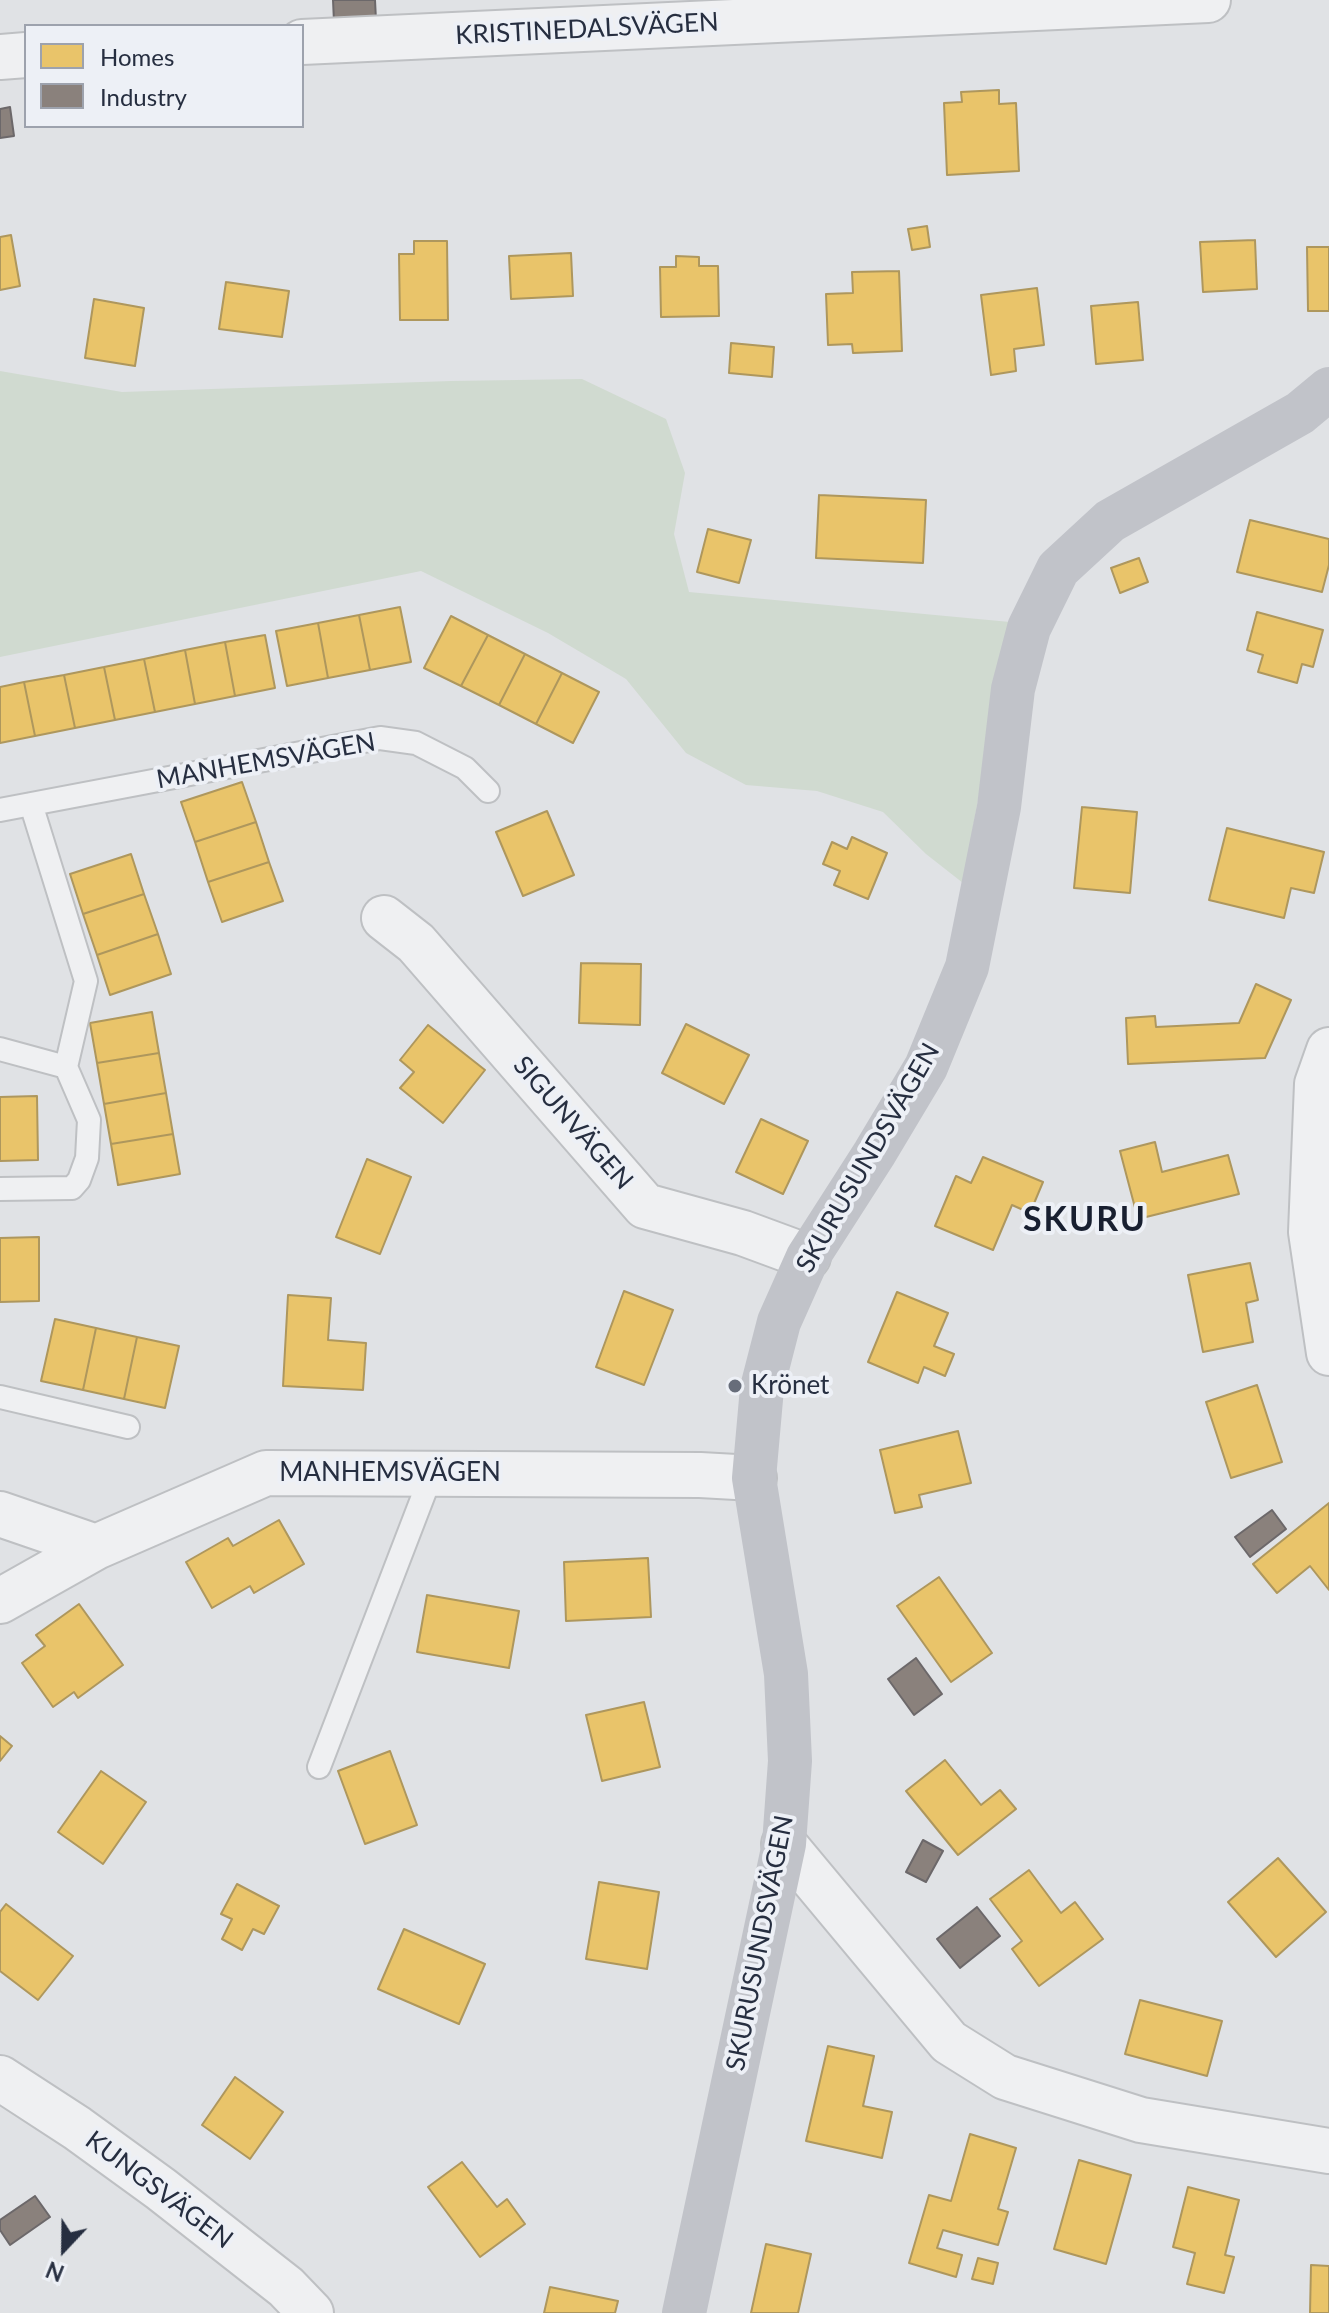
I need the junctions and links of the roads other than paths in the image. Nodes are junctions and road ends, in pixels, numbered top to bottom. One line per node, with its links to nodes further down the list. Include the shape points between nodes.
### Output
1 (568, 0): 3 (street)
2 (1208, 0): 3 (street, KRISTINEDALSVÄGEN)
3 (533, 32): 4 (street, KRISTINEDALSVÄGEN)
4 (304, 42)
5 (24, 55): 6 (street)
6 (0, 57)
7 (1329, 389): 16 (street, SKURUSUNDSVÄGEN, via 1300,413 1110,521 1058,569 1029,628 1013,689 999,807 967,967 926,1067)
8 (488, 791): 9 (lane, MANHEMSVÄGEN, via 465,768 416,743 380,738)
9 (31, 804): 10 (lane, MANHEMSVÄGEN); 14 (lane, via 86,981)
10 (0, 810)
11 (384, 918): 16 (street, SIGUNVÄGEN, via 416,943 645,1206)
12 (0, 1049): 14 (lane)
13 (1329, 1050): 17 (street, via 1317,1084 1311,1232)
14 (66, 1067): 15 (lane, via 89,1120 87,1158 79,1180 72,1188)
15 (0, 1189)
16 (808, 1257): 21 (street, SKURUSUNDSVÄGEN, via 779,1322 762,1388)
17 (1329, 1353)
18 (0, 1397): 19 (lane)
19 (128, 1427)
20 (432, 1473): 21 (street, MANHEMSVÄGEN); 23 (street, MANHEMSVÄGEN, via 266,1473); 25 (lane)
21 (754, 1478): 26 (street, SKURUSUNDSVÄGEN, via 786,1674 790,1761)
22 (0, 1514): 23 (street)
23 (96, 1547): 24 (street, MANHEMSVÄGEN)
24 (0, 1601)
25 (319, 1767)
26 (784, 1844): 28 (street, via 949,2042 1005,2077 1141,2120); 30 (street, SKURUSUNDSVÄGEN)
27 (0, 2078): 29 (street, KUNGSVÄGEN, via 161,2189 286,2287)
28 (1329, 2151)
29 (311, 2313)
30 (684, 2313)

